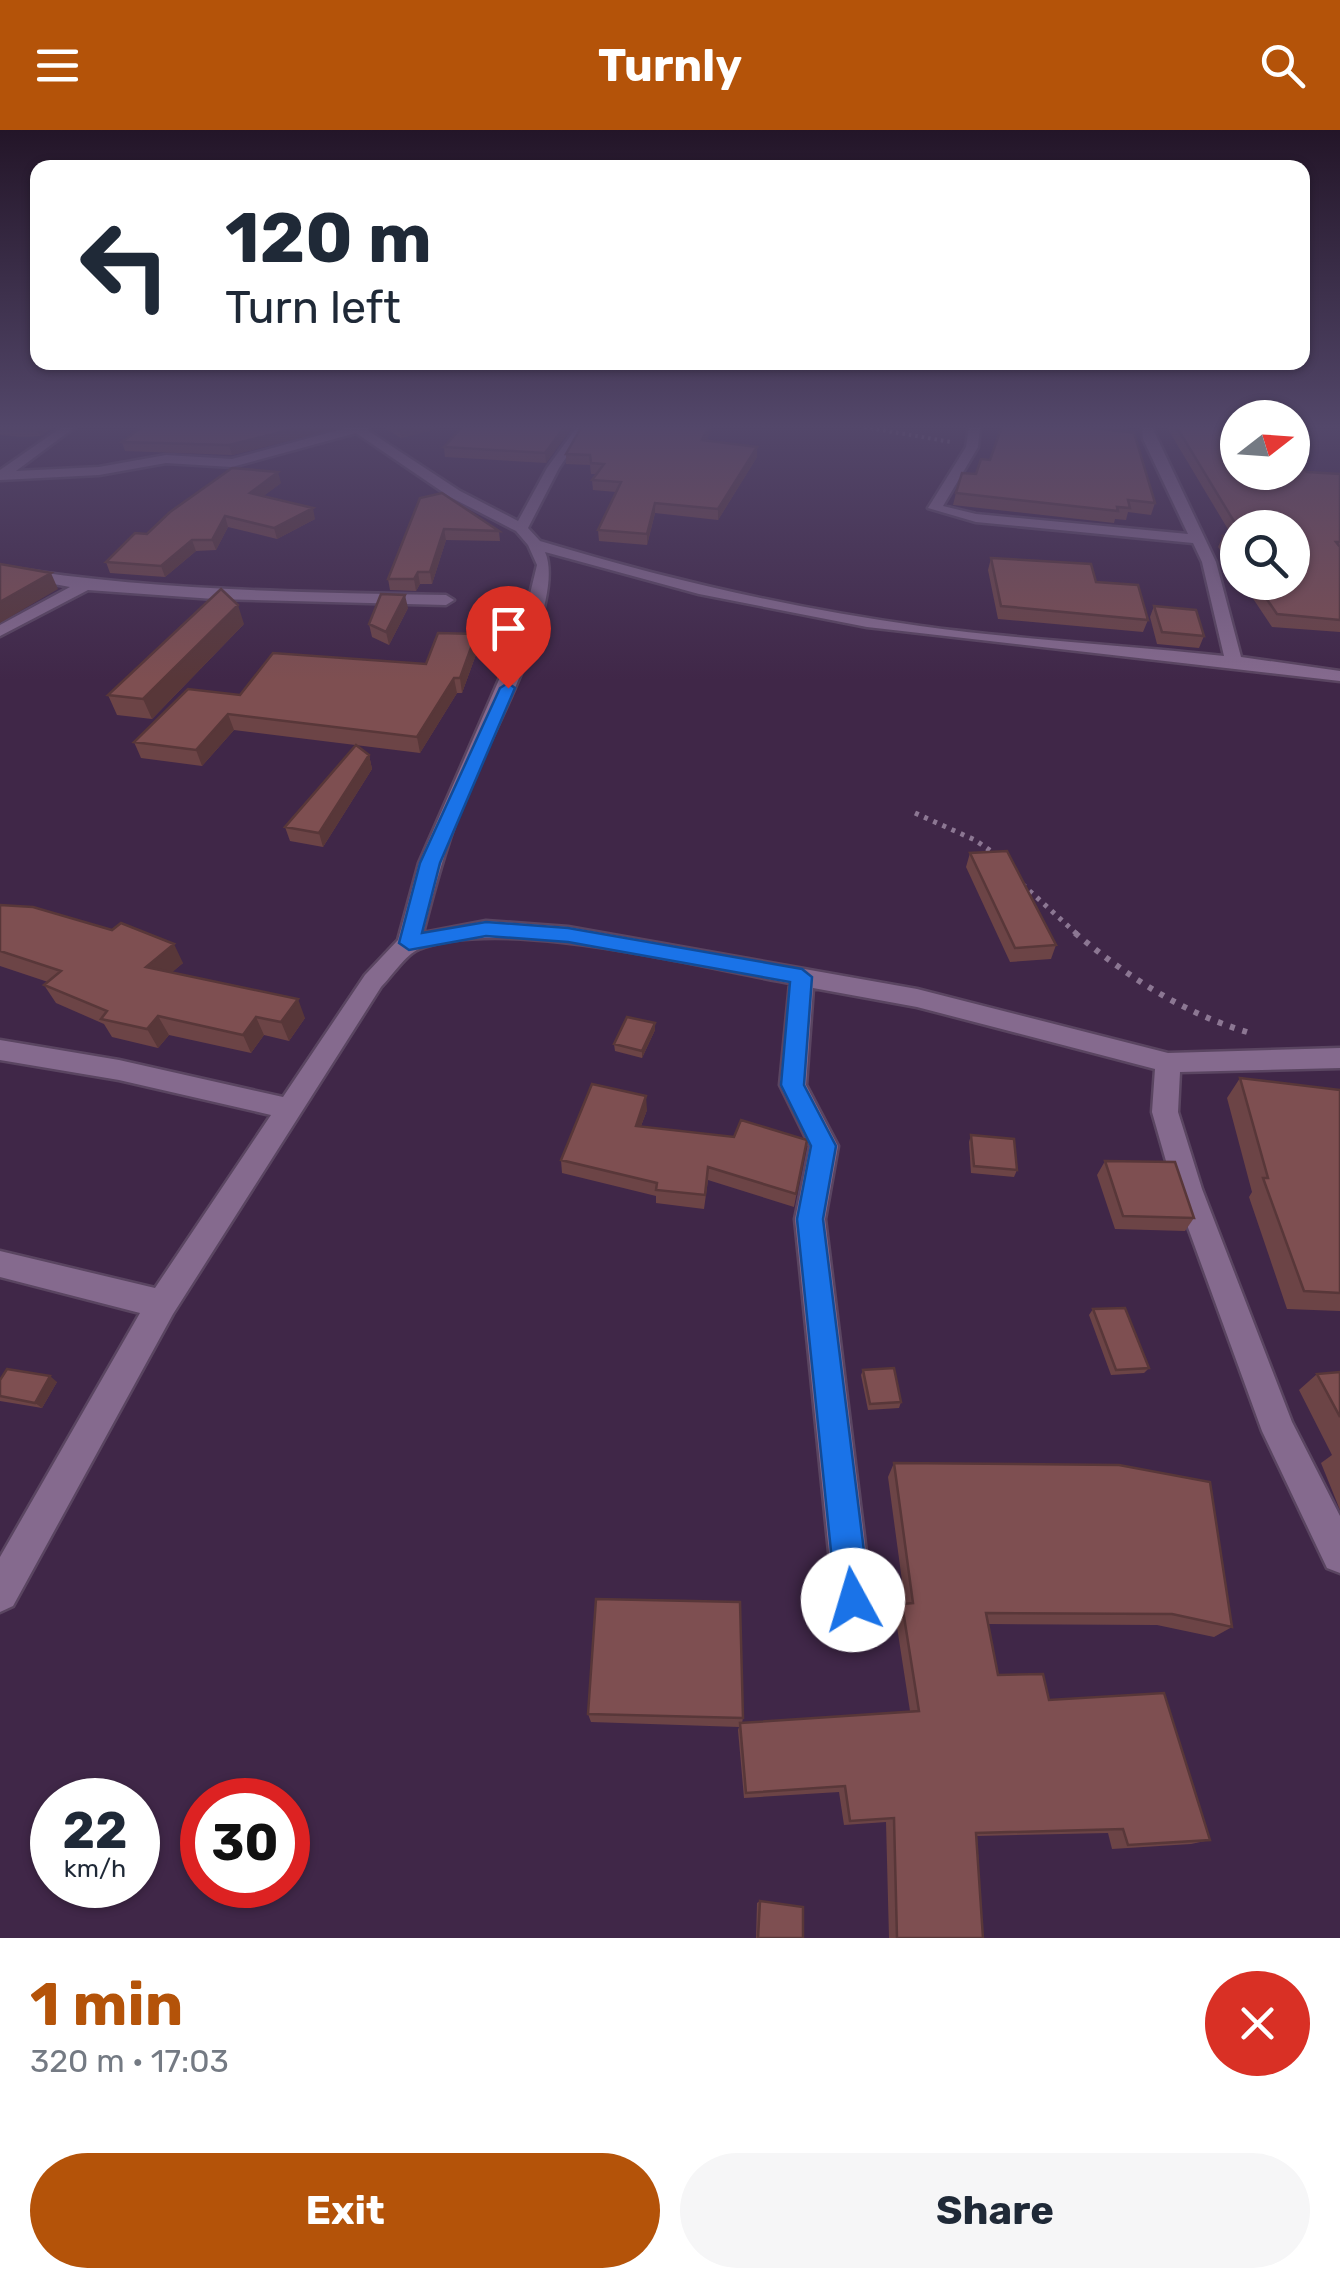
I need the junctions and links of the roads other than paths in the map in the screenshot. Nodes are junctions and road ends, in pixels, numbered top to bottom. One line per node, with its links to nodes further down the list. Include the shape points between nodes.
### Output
1 (485, 511): 5 (street)
2 (537, 511): 5 (street)
3 (949, 511): 6 (street)
4 (1185, 511): 6 (street)
5 (528, 536): 11 (street, via 724,595 860,621 979,638); 13 (street, via 544,565 530,627 430,863)
6 (1198, 539): 11 (street)
7 (0, 570): 8 (street)
8 (85, 584): 9 (street); 10 (street)
9 (446, 600)
10 (0, 631)
11 (1234, 658): 12 (street)
12 (1340, 676)
13 (409, 943): 14 (street, via 486,929 568,935); 18 (street, via 372,981)
14 (802, 977): 17 (street, via 917,998); 23 (street, via 792,1085 824,1146 810,1219)
15 (0, 1050): 18 (street)
16 (1340, 1058): 17 (street)
17 (1168, 1062): 21 (street, via 1166,1112 1188,1188 1279,1432)
18 (289, 1109): 20 (street)
19 (0, 1264): 20 (street)
20 (162, 1304): 22 (street)
21 (1340, 1555)
22 (0, 1593)
23 (853, 1600)

